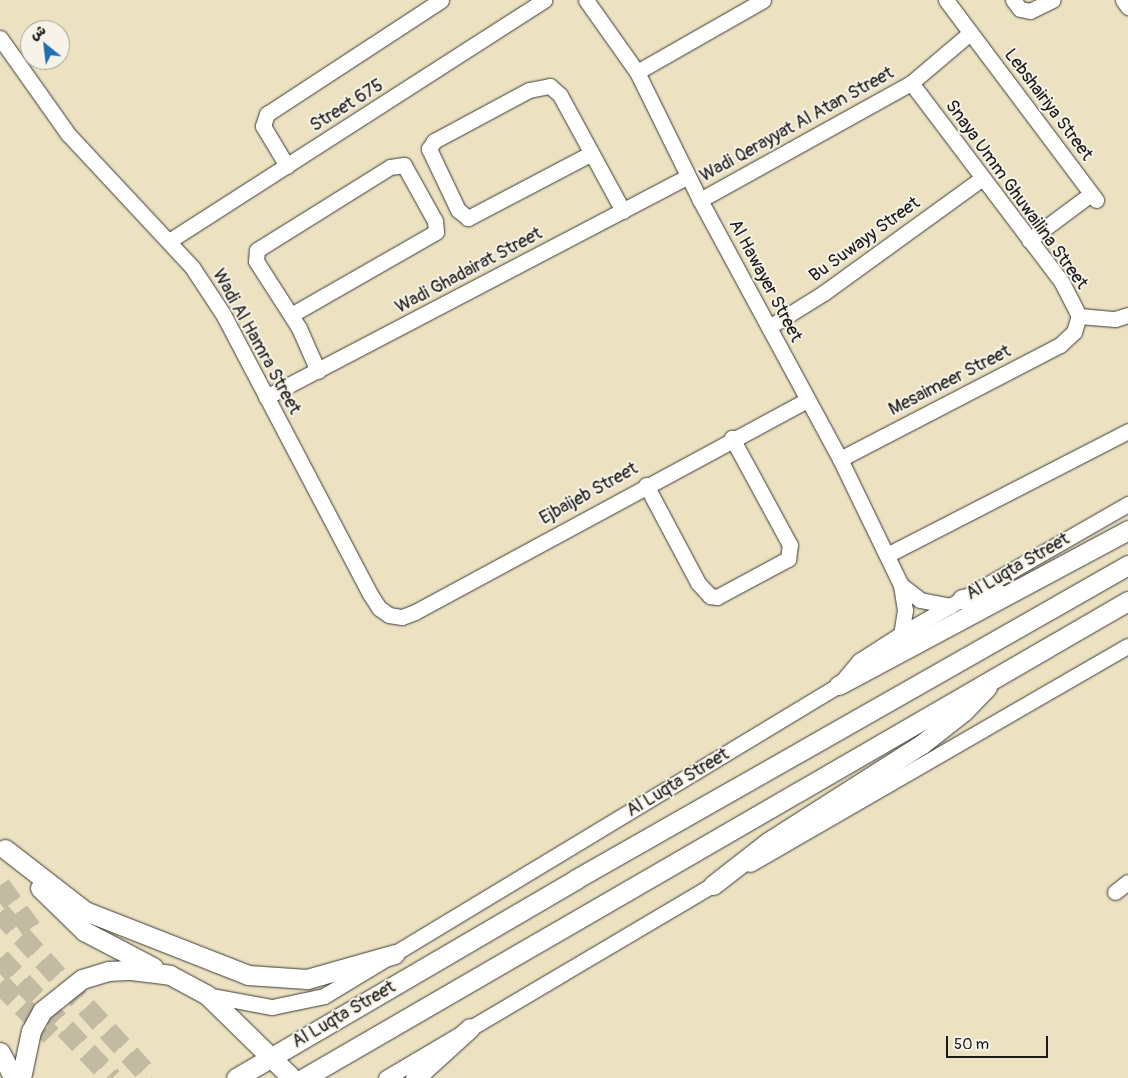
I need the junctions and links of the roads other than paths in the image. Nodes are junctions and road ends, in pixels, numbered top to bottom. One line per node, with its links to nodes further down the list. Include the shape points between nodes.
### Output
1 (441, 0): 15 (street, via 267,114 263,126)
2 (544, 0): 15 (street, Street 675)
3 (586, 0): 12 (street, Al Hawayer Street)
4 (763, 0): 12 (street)
5 (946, 0): 10 (street, Lebshairiya Street)
6 (1013, 0): 7 (street, via 1020,9 1030,12)
7 (1053, 0)
8 (1123, 0): 9 (street)
9 (1128, 7)
10 (970, 33): 13 (street); 20 (street, Lebshairiya Street, via 1094,197)
11 (0, 38): 21 (street, Wadi Al Hamra Street, via 68,134)
12 (637, 72): 16 (street, Al Hawayer Street)
13 (912, 83): 17 (street, Snaya Umm Ghuwailina Street); 18 (street, Wadi Qerayyat Al Atan Street)
14 (590, 154): 14 (street, via 560,95 543,85 434,141 429,149 458,210 468,218); 19 (street)
15 (287, 166): 21 (street, Street 675)
16 (688, 176): 18 (street, Al Hawayer Street); 19 (street, Wadi Ghadairat Street)
17 (982, 179): 20 (street, Snaya Umm Ghuwailina Street); 25 (street, Bu Suwayy Street, via 825,292)
18 (700, 200): 25 (street, Al Hawayer Street)
19 (620, 213): 27 (street, Wadi Ghadairat Street)
20 (1029, 240): 23 (street, Snaya Umm Ghuwailina Street, via 1061,282)
21 (169, 241): 28 (street, Wadi Al Hamra Street, via 192,267 223,314)
22 (1128, 315): 23 (street, via 1115,319)
23 (1079, 316): 26 (street, Snaya Umm Ghuwailina Street)
24 (295, 321): 24 (street, via 256,261 257,250 390,166 404,165 435,221 436,232); 27 (street, via 308,334)
25 (769, 327): 29 (street, Al Hawayer Street)
26 (1074, 332): 32 (street, Mesaimeer Street, via 1060,345)
27 (323, 368): 28 (street, Wadi Ghadairat Street)
28 (266, 397): 42 (street, Wadi Al Hamra Street, via 370,594)
29 (807, 400): 31 (street, Ejbaijeb Street); 32 (street, Al Hawayer Street)
30 (1128, 431): 36 (street)
31 (732, 438): 33 (street, Ejbaijeb Street); 33 (street, via 790,545 788,559 717,598 710,596 698,583)
32 (840, 459): 36 (street, Al Hawayer Street)
33 (646, 485): 42 (street, Ejbaijeb Street, via 414,612 402,617)
34 (1128, 504): 41 (street, Al Luqta Street)
35 (1128, 530): 39 (main road)
36 (887, 554): 38 (street, Al Hawayer Street)
37 (1128, 565): 56 (main road, Al Luqta Street, via 576,879)
38 (900, 585): 41 (street, via 920,600); 43 (street, Al Hawayer Street, via 905,610)
39 (1014, 592): 41 (main road); 46 (main road)
40 (1128, 601): 45 (main road, Al Luqta Street)
41 (957, 603): 43 (street, Al Luqta Street)
42 (389, 616)
43 (901, 634): 46 (street, Al Luqta Street, via 859,661)
44 (1128, 646): 49 (street)
45 (1000, 673): 49 (main road, via 943,728 768,842); 61 (main road, Al Luqta Street)
46 (839, 685): 51 (street, Al Luqta Street)
47 (2, 846): 51 (main road, via 86,911 248,975 307,979); 52 (main road, via 71,921 100,941)
48 (1128, 882): 50 (street)
49 (713, 885): 54 (street)
50 (1115, 892)
51 (395, 954): 53 (street, Al Luqta Street, via 324,996 295,1003 272,1007)
52 (170, 975): 53 (main road); 58 (main road, via 109,971 82,980 42,1011 31,1031)
53 (207, 995): 56 (main road)
54 (470, 1028): 62 (street); 63 (main road)
55 (0, 1052): 57 (main road)
56 (271, 1058): 59 (main road, Al Luqta Street); 60 (main road)
57 (14, 1078)
58 (21, 1078)
59 (236, 1078)
60 (292, 1078)
61 (304, 1078)
62 (386, 1078)
63 (414, 1078)

